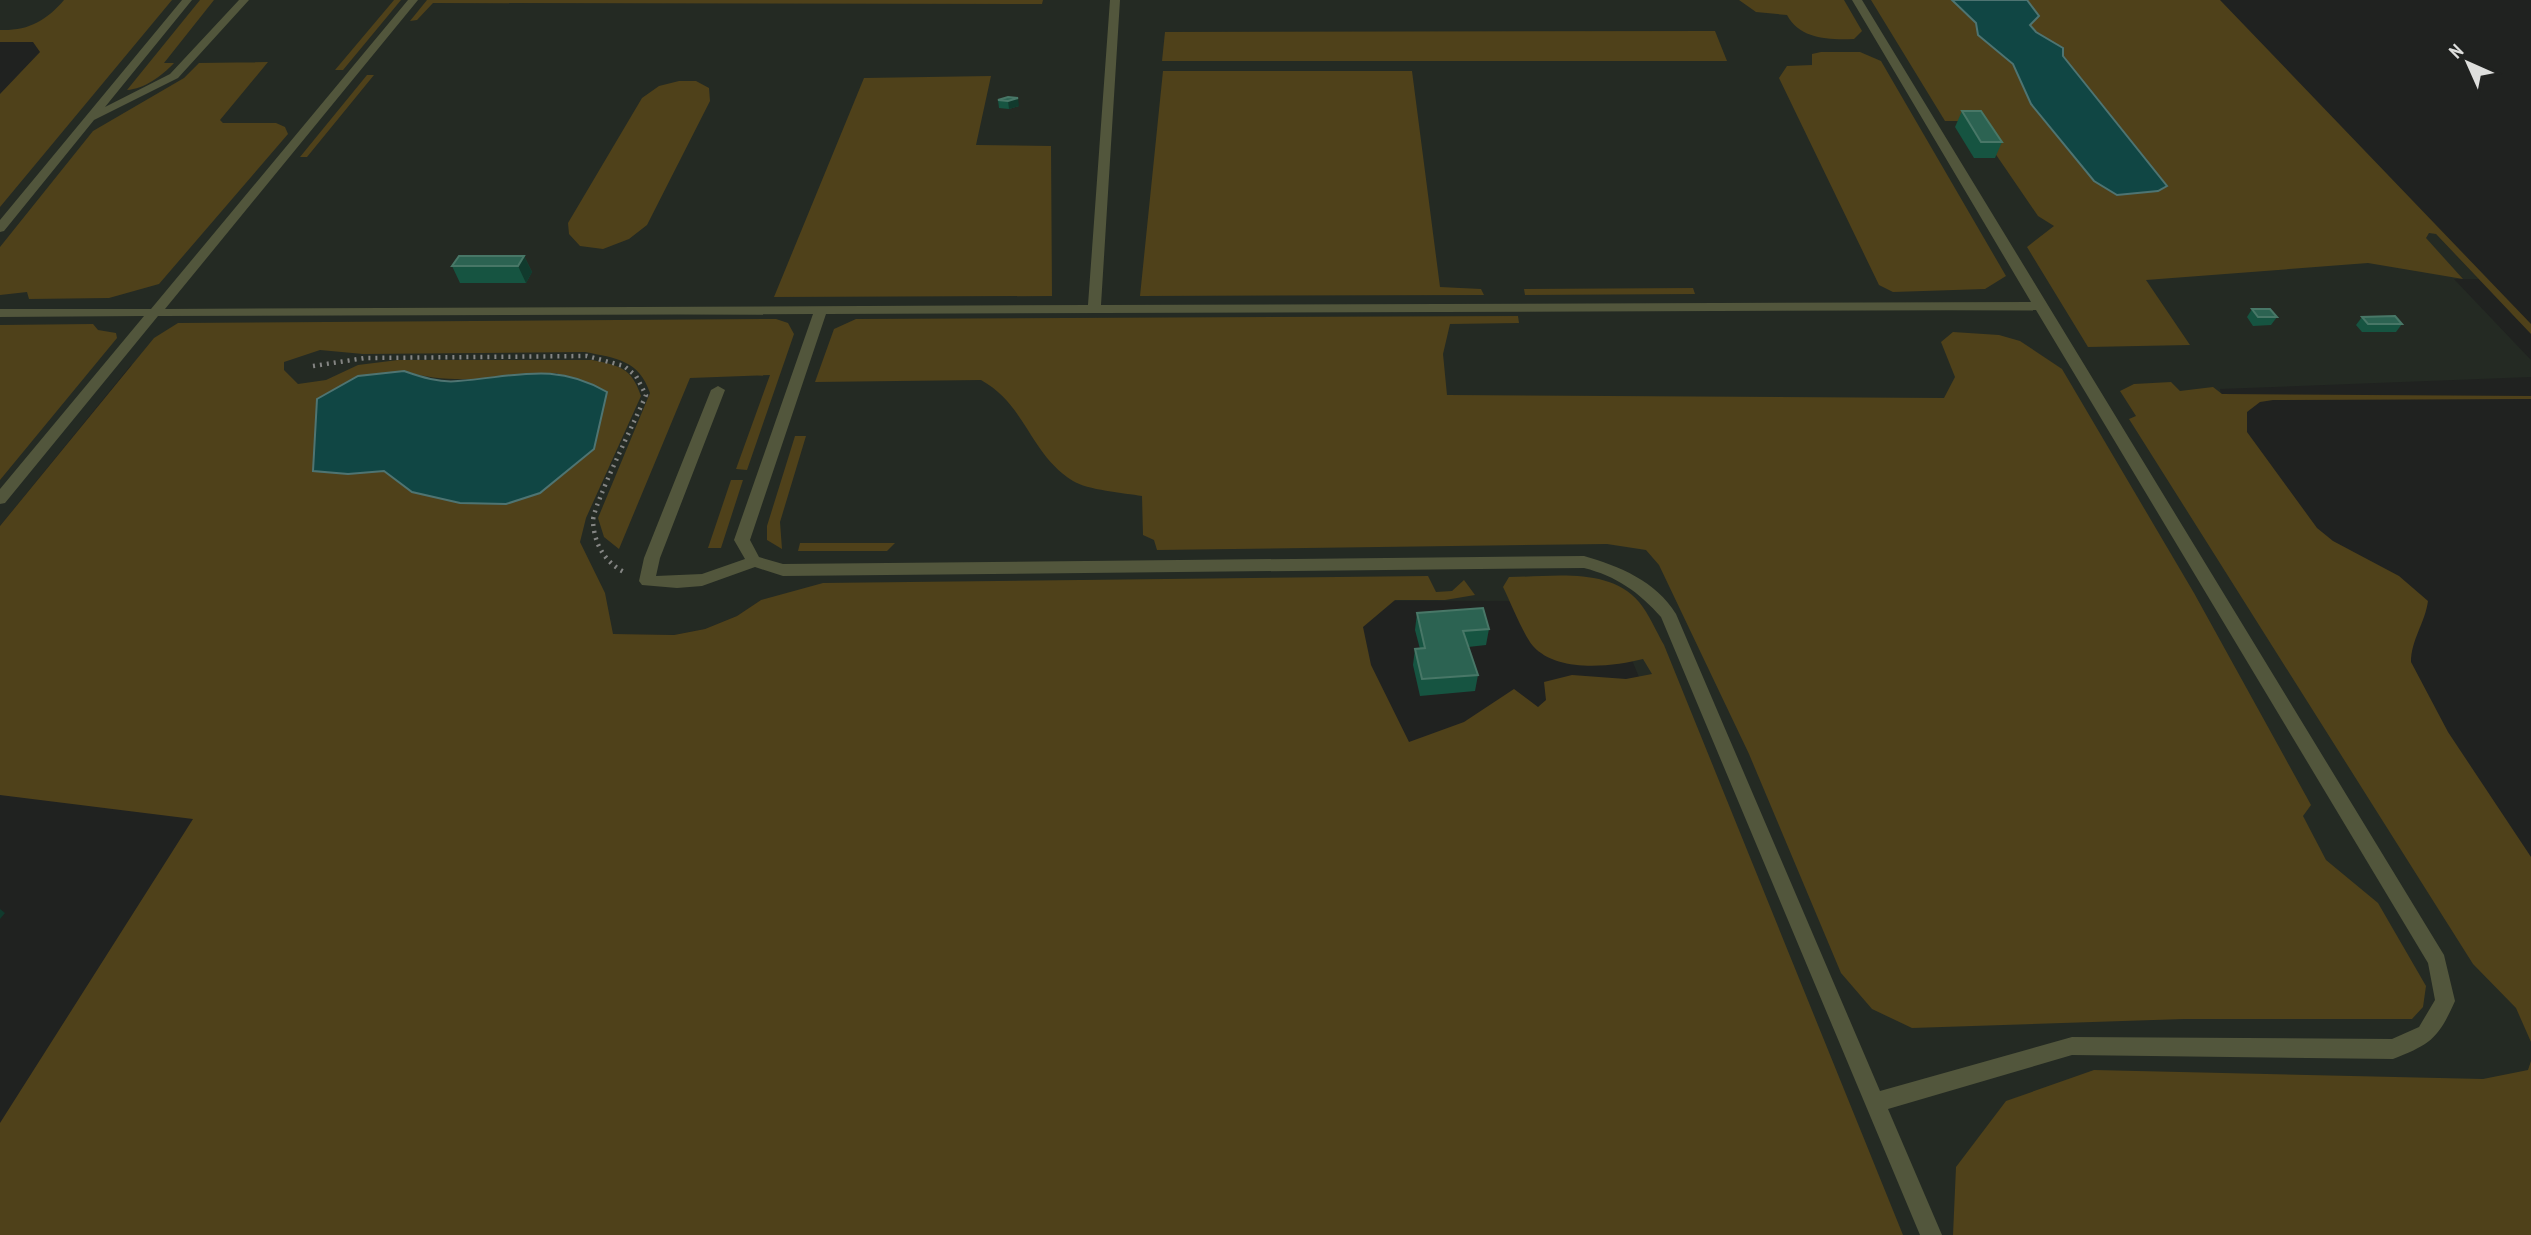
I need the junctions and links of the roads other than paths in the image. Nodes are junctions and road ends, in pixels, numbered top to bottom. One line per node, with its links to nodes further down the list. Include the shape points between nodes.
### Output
1 (187, 0): 6 (lane)
2 (244, 0): 6 (lane, via 174,76)
3 (413, 0): 11 (lane)
4 (1115, 0): 9 (lane)
5 (1857, 0): 8 (lane)
6 (88, 120): 7 (lane)
7 (0, 228)
8 (2040, 306): 9 (lane); 16 (lane, via 2437,961 2445,1001 2426,1034 2393,1049 2072,1046)
9 (1094, 309): 10 (lane)
10 (821, 310): 11 (lane); 15 (lane, via 742,540)
11 (154, 312): 12 (lane); 14 (lane)
12 (0, 313)
13 (718, 390): 15 (lane, via 647,581 687,584 723,576)
14 (0, 499)
15 (754, 561): 16 (lane, via 783,570 1584,562 1615,569 1645,587 1668,614)
16 (1875, 1103): 17 (lane)
17 (1931, 1235)

